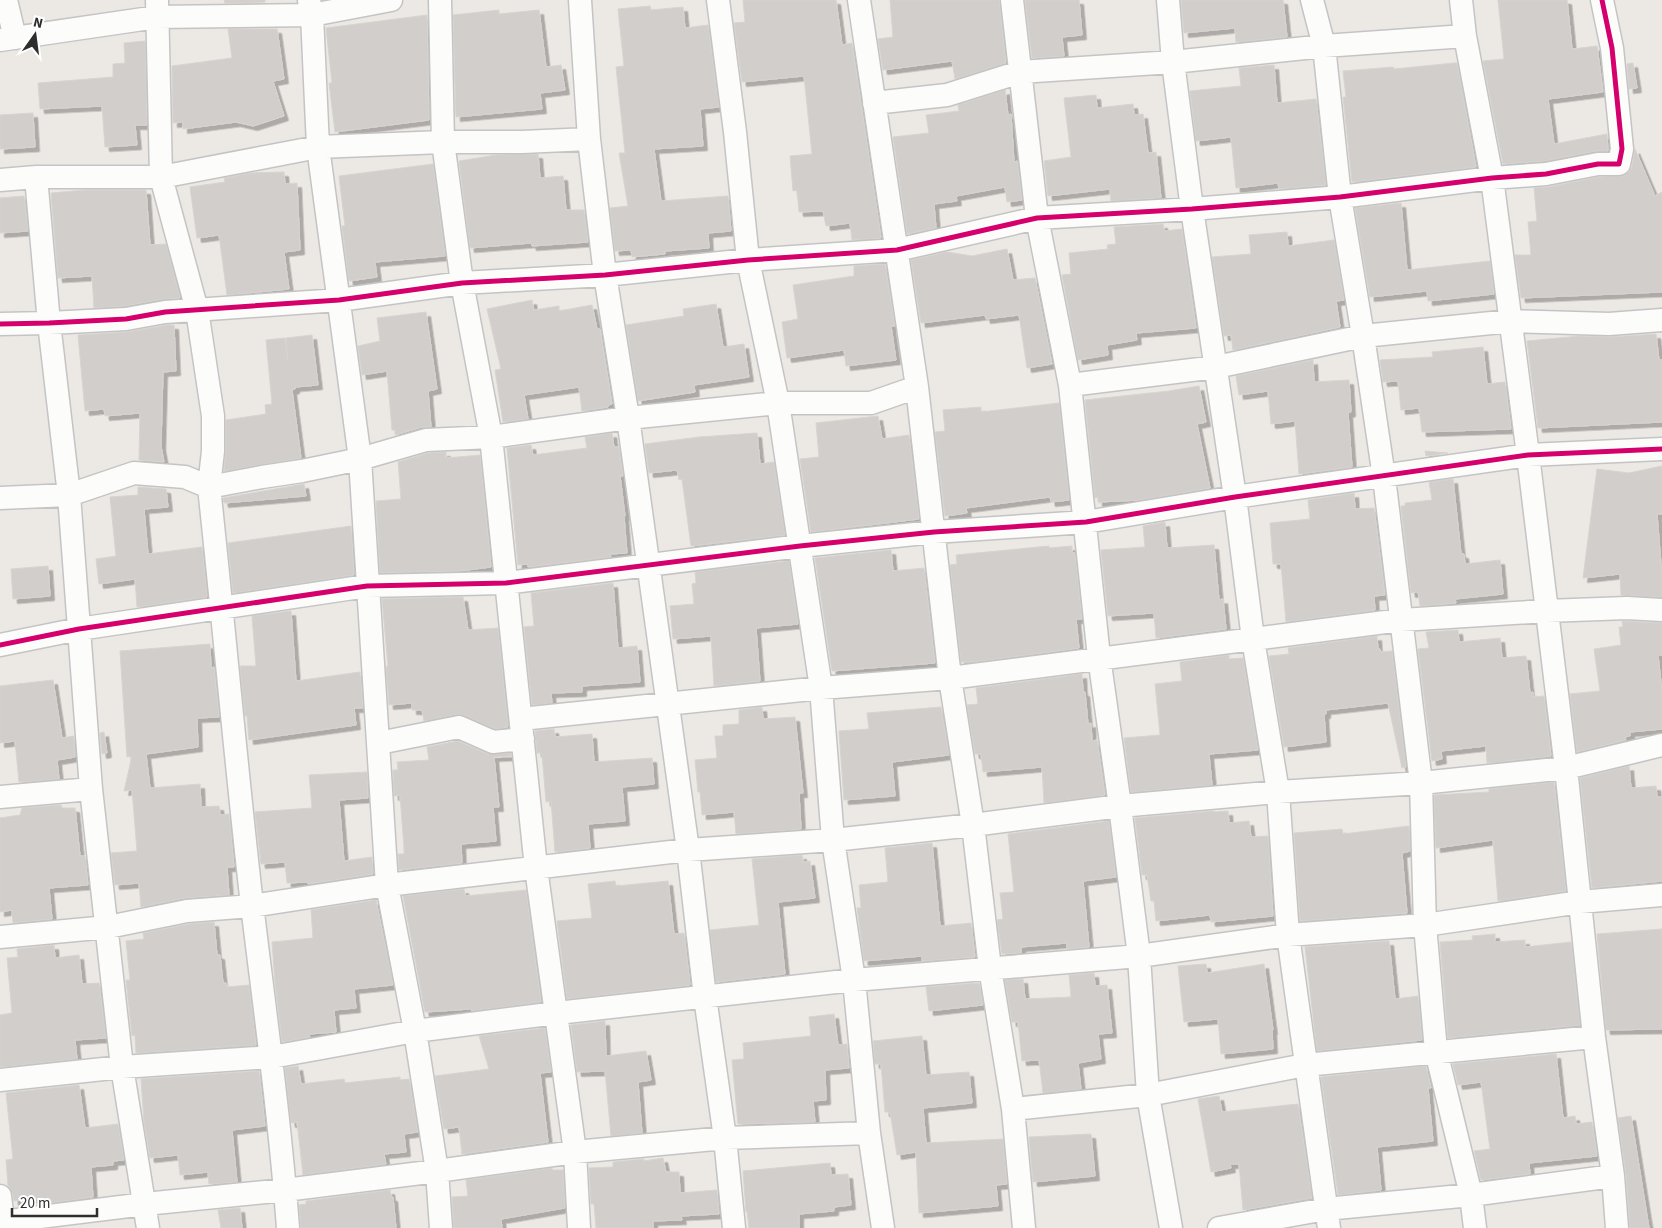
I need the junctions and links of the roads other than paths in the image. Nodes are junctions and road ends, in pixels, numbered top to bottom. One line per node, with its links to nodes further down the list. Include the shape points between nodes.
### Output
1 (6, 0): 15 (street)
2 (391, 0): 13 (street)
3 (440, 0): 21 (street)
4 (580, 0): 20 (street)
5 (718, 0): 31 (street)
6 (859, 0): 19 (street)
7 (1012, 0): 18 (street)
8 (1168, 0): 17 (street)
9 (1312, 0): 16 (street)
10 (1461, 0): 14 (street)
11 (1602, 0): 25 (street, via 1612,48 1622,149 1619,164)
12 (157, 8): 13 (street); 15 (street); 24 (street)
13 (311, 8): 22 (street)
14 (1465, 36): 16 (street); 25 (street)
15 (7, 39)
16 (1324, 46): 17 (street); 27 (street)
17 (1173, 62): 18 (street); 28 (street)
18 (1020, 72): 19 (street, via 947,95); 29 (street)
19 (874, 103): 30 (street)
20 (589, 139): 21 (street); 32 (street)
21 (443, 142): 22 (street); 33 (street)
22 (318, 147): 24 (street); 34 (street)
23 (36, 177): 24 (street); 26 (street); 39 (street)
24 (161, 177): 35 (street)
25 (1492, 178): 27 (street); 37 (street)
26 (0, 180)
27 (1340, 197): 28 (street); 40 (street)
28 (1192, 209): 29 (street); 41 (street)
29 (1037, 218): 30 (street); 42 (street)
30 (896, 250): 31 (street); 43 (street)
31 (748, 260): 32 (street); 44 (street)
32 (605, 274): 33 (street); 45 (street)
33 (462, 283): 34 (street); 46 (street)
34 (339, 300): 35 (street); 49 (street)
35 (197, 310): 39 (street); 51 (street, via 213,416)
36 (1662, 320): 37 (street, via 1609,324)
37 (1511, 321): 40 (street); 48 (street)
38 (0, 324): 39 (street)
39 (49, 324): 52 (street)
40 (1364, 336): 41 (street); 50 (street)
41 (1216, 367): 42 (street); 53 (street)
42 (1070, 385): 55 (street)
43 (917, 387): 44 (street, via 871,403); 56 (street)
44 (778, 403): 45 (street); 57 (street)
45 (628, 418): 46 (street); 58 (street)
46 (491, 437): 49 (street, via 426,440); 59 (street)
47 (1662, 448): 48 (street)
48 (1528, 455): 50 (street); 63 (street)
49 (360, 459): 51 (street); 60 (street)
50 (1384, 476): 53 (street); 64 (street)
51 (209, 487): 52 (street, via 185,477 134,473); 61 (street)
52 (69, 496): 54 (street); 65 (street)
53 (1235, 497): 55 (street); 66 (street)
54 (0, 498)
55 (1086, 522): 56 (street); 68 (street)
56 (934, 532): 57 (street); 69 (street)
57 (800, 546): 58 (street); 70 (street)
58 (649, 565): 59 (street); 71 (street)
59 (506, 583): 60 (street); 72 (street)
60 (367, 586): 61 (street); 73 (street)
61 (222, 607): 65 (street); 88 (street)
62 (1662, 610): 63 (street)
63 (1546, 611): 64 (street); 75 (street)
64 (1401, 620): 66 (street); 76 (street)
65 (80, 628): 67 (street); 77 (street)
66 (1253, 639): 68 (street); 78 (street)
67 (0, 645)
68 (1099, 657): 69 (street); 80 (street)
69 (950, 678): 70 (street); 81 (street)
70 (821, 688): 71 (street); 82 (street)
71 (668, 704): 72 (street); 83 (street)
72 (522, 729): 73 (street, via 493,742 458,728); 84 (street)
73 (379, 743): 85 (street)
74 (1662, 745): 75 (street)
75 (1566, 768): 76 (street); 87 (street)
76 (1421, 783): 78 (street); 89 (street)
77 (91, 789): 79 (street); 90 (street)
78 (1278, 792): 80 (street); 91 (street)
79 (0, 797)
80 (1120, 806): 81 (street); 93 (street)
81 (973, 825): 82 (street); 94 (street)
82 (833, 840): 83 (street); 95 (street)
83 (688, 850): 84 (street); 96 (street)
84 (536, 868): 85 (street); 97 (street)
85 (387, 885): 88 (street); 98 (street)
86 (1662, 895): 87 (street)
87 (1580, 902): 89 (street); 99 (street)
88 (252, 906): 90 (street, via 187,912); 101 (street)
89 (1425, 925): 91 (street); 100 (street)
90 (108, 927): 92 (street); 103 (street)
91 (1288, 935): 93 (street); 102 (street)
92 (0, 937)
93 (1140, 956): 94 (street); 105 (street)
94 (990, 968): 95 (street); 106 (street)
95 (854, 980): 96 (street); 107 (street)
96 (705, 997): 97 (street); 108 (street)
97 (557, 1013): 98 (street); 109 (street)
98 (415, 1031): 101 (street); 110 (street)
99 (1594, 1037): 100 (street); 111 (street)
100 (1436, 1052): 102 (street); 113 (street)
101 (272, 1057): 103 (street); 112 (street)
102 (1305, 1065): 105 (street); 116 (street)
103 (122, 1067): 104 (street); 115 (street)
104 (0, 1080)
105 (1148, 1095): 106 (street); 125 (street)
106 (1013, 1109): 124 (street)
107 (869, 1133): 108 (street); 123 (street)
108 (725, 1138): 109 (street); 122 (street)
109 (575, 1152): 110 (street); 121 (street)
110 (436, 1171): 112 (street); 120 (street)
111 (1613, 1176): 113 (street); 128 (street)
112 (285, 1190): 115 (street); 119 (street)
113 (1471, 1195): 116 (street); 127 (street)
114 (0, 1196): 117 (street)
115 (145, 1204): 117 (street); 118 (street)
116 (1327, 1219): 126 (street)
117 (3, 1224)
118 (148, 1228)
119 (288, 1228)
120 (441, 1228)
121 (579, 1228)
122 (734, 1228)
123 (883, 1228)
124 (1024, 1228)
125 (1172, 1228)
126 (1219, 1228)
127 (1475, 1228)
128 (1616, 1228)

